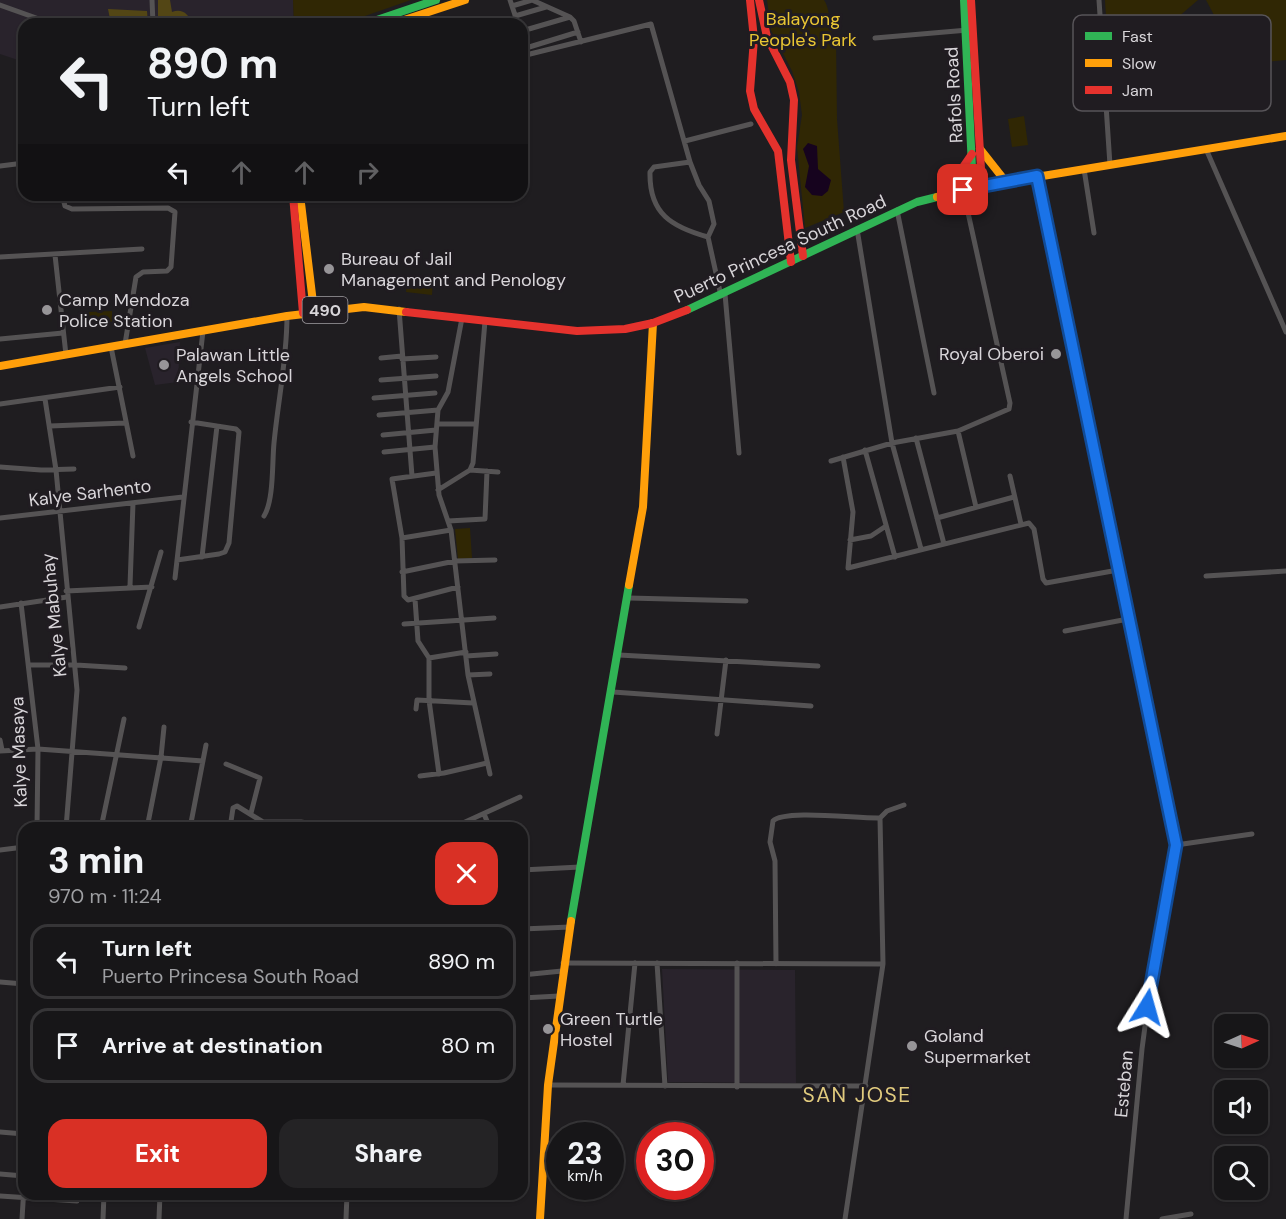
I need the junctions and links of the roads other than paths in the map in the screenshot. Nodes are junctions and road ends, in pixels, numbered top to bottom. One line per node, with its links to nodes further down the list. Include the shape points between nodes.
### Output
1 (152, 0): 17 (street)
2 (436, 0): 18 (street)
3 (465, 0): 9 (street)
4 (750, 0): 24 (street)
5 (759, 0): 23 (street)
6 (964, 0): 21 (street, Rafols Road)
7 (971, 0): 21 (street, Rafols Road)
8 (1099, 0): 13 (street)
9 (450, 3): 19 (street)
10 (511, 3): 12 (street, via 532,0); 14 (street)
11 (0, 6): 16 (street)
12 (546, 7): 14 (street); 15 (street)
13 (1100, 15)
14 (515, 16)
15 (570, 17): 20 (street); 22 (street)
16 (35, 18)
17 (153, 18)
18 (383, 18)
19 (409, 18)
20 (528, 29)
21 (969, 29): 25 (street); 35 (street, Rafols Road); 37 (street, Rafols Road)
22 (578, 32): 26 (street); 27 (street)
23 (767, 37): 24 (street); 33 (street, via 794,100)
24 (754, 39): 34 (street, via 750,91 754,109)
25 (875, 39)
26 (581, 42): 28 (street); 32 (street, via 651,24)
27 (528, 52)
28 (528, 52)
29 (1106, 111): 40 (street)
30 (752, 124): 32 (street)
31 (1286, 136): 36 (street, Puerto Princesa South Road / 490)
32 (685, 141): 38 (street)
33 (791, 143): 34 (street); 58 (street)
34 (775, 144): 60 (street)
35 (980, 149): 44 (street); 45 (street, Rafols Road)
36 (1206, 149): 40 (street, Puerto Princesa South Road / 490); 70 (street)
37 (972, 154): 46 (street, Rafols Road); 48 (street)
38 (690, 162): 55 (street, via 709,201 714,224); 55 (street, via 654,167 650,172 651,188 658,208 670,222 677,228)
39 (18, 164): 41 (street)
40 (1110, 165): 42 (street, Puerto Princesa South Road / 490)
41 (0, 166)
42 (1084, 169): 43 (street, Puerto Princesa South Road / 490); 54 (street)
43 (1037, 176): 44 (street, Puerto Princesa South Road / 490); 144 (street, Esteban)
44 (1006, 182): 45 (street, Puerto Princesa South Road / 490)
45 (982, 186): 46 (street, Puerto Princesa South Road / 490)
46 (973, 188): 47 (street, Puerto Princesa South Road / 490)
47 (963, 190): 48 (street, Puerto Princesa South Road / 490); 99 (street, via 1010,403 1007,410)
48 (944, 195): 52 (street, Puerto Princesa South Road / 490)
49 (64, 201): 73 (street, via 72,209 168,208 175,212 171,267 136,277)
50 (293, 201): 64 (street)
51 (301, 201): 63 (street)
52 (897, 210): 53 (street, Puerto Princesa South Road / 490); 85 (street)
53 (857, 229): 58 (street, Puerto Princesa South Road / 490); 103 (street)
54 (1094, 233)
55 (708, 237): 61 (street)
56 (142, 249): 57 (street)
57 (55, 255): 59 (street); 71 (street)
58 (803, 256): 60 (street, Puerto Princesa South Road / 490)
59 (0, 257)
60 (791, 262): 61 (street, Puerto Princesa South Road / 490)
61 (723, 295): 68 (street, Puerto Princesa South Road / 490); 108 (street)
62 (399, 309): 63 (street, Puerto Princesa South Road / 490); 66 (street, Puerto Princesa South Road / 490); 76 (street)
63 (314, 311): 64 (street, Puerto Princesa South Road / 490)
64 (303, 313): 65 (street, Puerto Princesa South Road / 490)
65 (287, 316): 69 (street, Puerto Princesa South Road / 490); 127 (street, via 287,349)
66 (462, 318): 67 (street, Puerto Princesa South Road / 490); 90 (street, via 450,387)
67 (484, 321): 68 (street, Puerto Princesa South Road / 490, via 577,331); 95 (street)
68 (653, 323): 153 (street, via 644,507)
69 (203, 331): 73 (street, Puerto Princesa South Road / 490); 94 (street)
70 (1286, 332)
71 (63, 333): 72 (street); 75 (street)
72 (0, 339)
73 (125, 344): 74 (street, Puerto Princesa South Road / 490)
74 (111, 347): 75 (street, Puerto Princesa South Road / 490); 83 (street)
75 (66, 355): 79 (street, Puerto Princesa South Road / 490)
76 (402, 357): 77 (street); 78 (street); 81 (street)
77 (436, 357)
78 (381, 358)
79 (0, 366)
80 (436, 376): 81 (street)
81 (404, 377): 82 (street); 86 (street)
82 (381, 380)
83 (120, 387): 88 (street); 93 (street)
84 (435, 393): 86 (street)
85 (934, 393)
86 (404, 395): 87 (street); 91 (street)
87 (374, 398)
88 (45, 399): 89 (street); 96 (street, Kalye Mabuhay)
89 (0, 404)
90 (438, 410): 91 (street); 98 (street)
91 (405, 412): 92 (street); 100 (street)
92 (379, 415)
93 (125, 423): 96 (street); 109 (street)
94 (191, 423): 97 (street); 122 (street)
95 (476, 424): 98 (street); 115 (street)
96 (50, 426): 114 (street, Kalye Mabuhay)
97 (217, 426): 139 (street); 139 (street, via 239,432 229,543 225,552)
98 (436, 427): 100 (street); 104 (street)
99 (958, 431): 102 (street); 125 (street)
100 (407, 433): 101 (street); 105 (street)
101 (383, 435)
102 (916, 438): 103 (street); 129 (street)
103 (892, 443): 106 (street); 137 (street)
104 (435, 447): 105 (street); 118 (street)
105 (409, 450): 107 (street); 119 (street)
106 (865, 450): 110 (street); 132 (street)
107 (384, 452)
108 (739, 453)
109 (133, 456)
110 (843, 457): 111 (street); 135 (street, via 852,506)
111 (831, 461)
112 (0, 467): 114 (street)
113 (74, 469): 114 (street)
114 (56, 470): 126 (street, Kalye Mabuhay)
115 (470, 470): 116 (street); 121 (street)
116 (487, 471): 117 (street); 130 (street, via 485,519)
117 (498, 471)
118 (436, 473): 119 (street); 121 (street)
119 (412, 476): 134 (street, via 392,479)
120 (1010, 476): 123 (street)
121 (438, 490): 130 (street)
122 (183, 497): 124 (street, Kalye Sarhento); 141 (street)
123 (1014, 497): 125 (street); 131 (street)
124 (133, 503): 126 (street, Kalye Sarhento); 149 (street)
125 (976, 507): 129 (street)
126 (59, 513): 128 (street, Kalye Sarhento); 152 (street, Kalye Mabuhay)
127 (264, 516)
128 (0, 518)
129 (938, 518): 136 (street)
130 (448, 521): 133 (street)
131 (1021, 524): 136 (street); 144 (street, via 1034,528 1046,583)
132 (886, 526): 135 (street, via 871,536); 140 (street)
133 (451, 530): 134 (street); 143 (street)
134 (402, 538): 146 (street)
135 (850, 540): 140 (street, via 848,568)
136 (944, 544): 137 (street)
137 (921, 549): 140 (street)
138 (161, 552): 150 (street)
139 (202, 557): 141 (street)
140 (895, 557)
141 (177, 560): 148 (street)
142 (495, 560): 143 (street)
143 (455, 561): 146 (street); 151 (street)
144 (1118, 570): 159 (street, Esteban)
145 (1286, 571): 147 (street)
146 (402, 572): 154 (street, via 404,596)
147 (1206, 576)
148 (175, 578)
149 (130, 586): 150 (street); 152 (street)
150 (152, 587): 163 (street)
151 (458, 587): 154 (street); 160 (street)
152 (67, 594): 156 (street); 171 (street, Kalye Mabuhay)
153 (629, 598): 155 (street); 167 (street)
154 (415, 599): 161 (street)
155 (746, 601)
156 (21, 603): 157 (street); 170 (street, Kalye Masaya)
157 (0, 607)
158 (494, 618): 160 (street)
159 (1128, 619): 164 (street); 215 (street, Esteban)
160 (461, 620): 161 (street); 165 (street)
161 (417, 623): 162 (street); 168 (street, via 418,641)
162 (404, 624)
163 (139, 627)
164 (1065, 631)
165 (466, 654): 166 (street); 168 (street); 175 (street)
166 (496, 654)
167 (619, 655): 169 (street); 176 (street)
168 (429, 658): 177 (street)
169 (726, 660): 172 (street); 178 (street)
170 (30, 665): 171 (street); 187 (street, Kalye Masaya)
171 (76, 665): 173 (street); 189 (street, Kalye Mabuhay)
172 (818, 666)
173 (125, 668)
174 (490, 674): 175 (street)
175 (468, 675): 179 (street)
176 (613, 692): 178 (street); 218 (street)
177 (429, 700): 179 (street); 181 (street, via 417,700); 195 (street)
178 (720, 700): 180 (street); 184 (street)
179 (473, 703): 193 (street)
180 (811, 706)
181 (416, 709)
182 (124, 719): 190 (street)
183 (164, 727): 191 (street)
184 (717, 734)
185 (0, 740): 188 (street)
186 (206, 744): 192 (street)
187 (38, 749): 188 (street); 189 (street); 203 (street, Kalye Masaya)
188 (1, 751)
189 (72, 753): 190 (street); 204 (street, Kalye Mabuhay)
190 (117, 756): 191 (street); 205 (street)
191 (161, 757): 192 (street); 206 (street)
192 (203, 761): 207 (street)
193 (488, 763): 195 (street); 196 (street)
194 (226, 764): 200 (street, via 260,778)
195 (439, 774): 197 (street)
196 (490, 774)
197 (420, 776)
198 (520, 797): 201 (street)
199 (904, 805): 202 (street)
200 (251, 813): 208 (street, via 235,806); 209 (street)
201 (484, 814): 212 (street); 213 (street)
202 (880, 818): 225 (street, via 807,815 780,816 772,821); 226 (street)
203 (37, 822)
204 (66, 822)
205 (102, 822)
206 (148, 822)
207 (191, 822)
208 (231, 822)
209 (263, 822)
210 (263, 822): 211 (street)
211 (301, 822)
212 (466, 822)
213 (487, 822)
214 (1252, 834): 215 (street)
215 (1176, 845): 257 (street, Esteban, via 1151,977)
216 (18, 848): 217 (street)
217 (0, 850)
218 (580, 867): 219 (street); 220 (street)
219 (528, 870)
220 (570, 927): 221 (street); 227 (street)
221 (528, 929)
222 (635, 963): 223 (street); 227 (street); 234 (street)
223 (657, 963): 224 (street); 235 (street)
224 (737, 963): 225 (street); 237 (street)
225 (776, 964): 226 (street)
226 (883, 964): 236 (street)
227 (563, 967): 228 (street); 231 (street)
228 (528, 974)
229 (0, 982): 230 (street)
230 (18, 984)
231 (559, 996): 232 (street); 233 (street)
232 (528, 998)
233 (548, 1085): 234 (street); 255 (street)
234 (623, 1085): 235 (street)
235 (665, 1086): 237 (street)
236 (866, 1086): 237 (street); 256 (street)
237 (737, 1087)
238 (0, 1132): 239 (street)
239 (18, 1134)
240 (0, 1174): 241 (street)
241 (18, 1176)
242 (0, 1196): 243 (street)
243 (18, 1197)
244 (24, 1200): 251 (street)
245 (64, 1200): 249 (street)
246 (104, 1200): 252 (street)
247 (160, 1200): 253 (street)
248 (347, 1200): 254 (street)
249 (77, 1201)
250 (1191, 1214): 258 (street)
251 (22, 1219)
252 (103, 1219)
253 (159, 1219)
254 (346, 1219)
255 (540, 1219)
256 (845, 1219)
257 (1126, 1219)
258 (1161, 1219)

